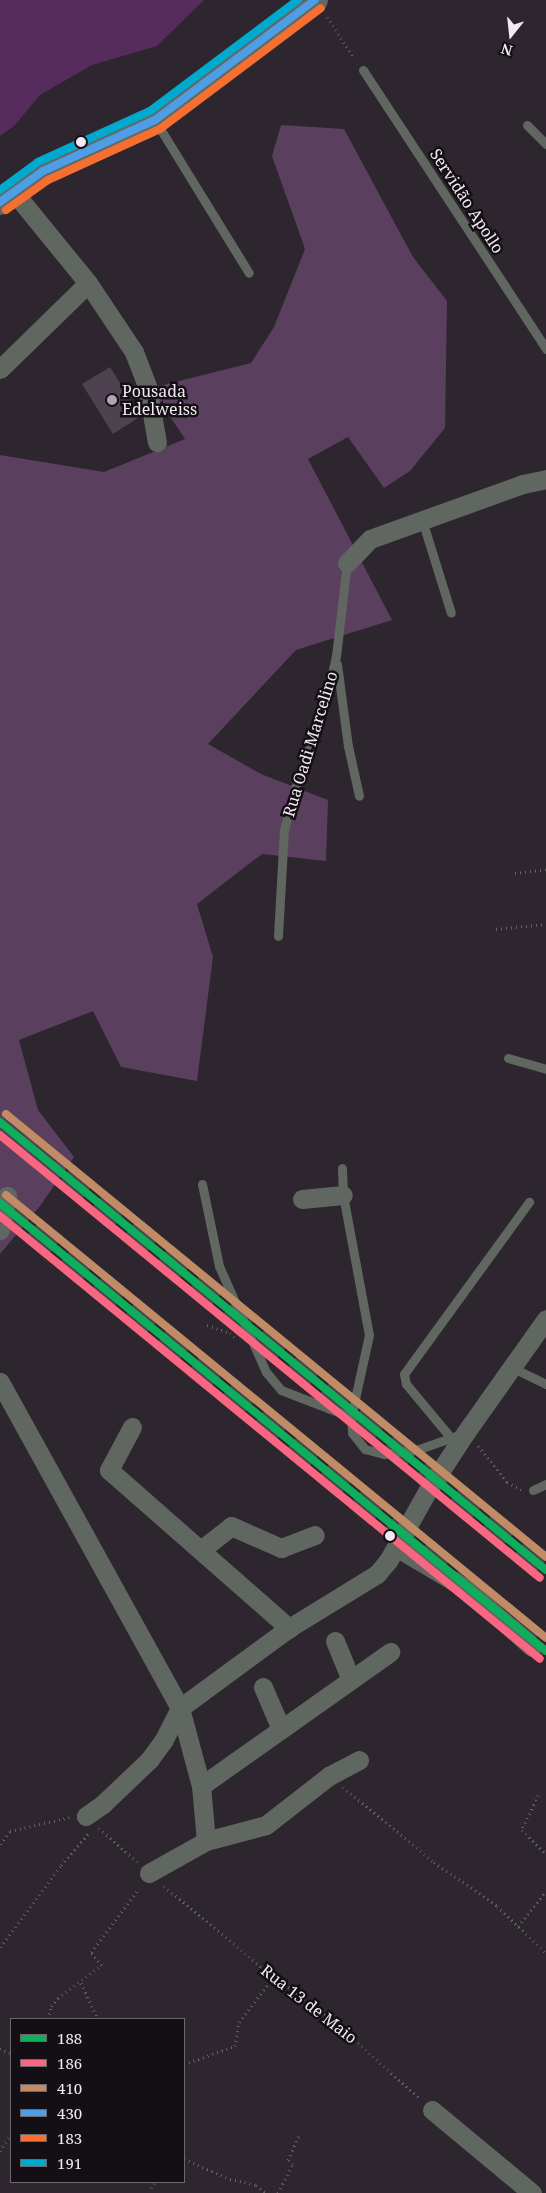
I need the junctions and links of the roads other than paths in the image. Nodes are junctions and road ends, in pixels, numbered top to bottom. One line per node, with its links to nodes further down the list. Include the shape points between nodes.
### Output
1 (314, 1): 3 (main road)
2 (363, 70): 9 (lane, Servidão Apollo)
3 (156, 120): 6 (main road, via 43,171); 7 (lane)
4 (527, 125): 5 (lane)
5 (546, 144)
6 (7, 196): 8 (street)
7 (249, 273)
8 (88, 283): 10 (street); 11 (street, via 134,352 146,386)
9 (546, 349)
10 (0, 370)
11 (157, 442)
12 (546, 479): 13 (street, Rua Oadi Marcelino)
13 (422, 520): 14 (street, Rua Oadi Marcelino, via 370,539); 15 (lane)
14 (347, 563): 16 (lane, Rua Oadi Marcelino)
15 (451, 613)
16 (336, 656): 17 (lane, via 348,746); 18 (lane, Rua Oadi Marcelino, via 328,693 284,830)
17 (359, 796)
18 (278, 936)
19 (508, 1058): 20 (lane)
20 (546, 1069)
21 (342, 1168): 23 (lane)
22 (202, 1184): 32 (lane, via 219,1266 266,1372 281,1390)
23 (344, 1195): 25 (street); 32 (lane, via 369,1335)
24 (7, 1196): 27 (street)
25 (302, 1199)
26 (529, 1202): 34 (lane, via 404,1374 406,1384)
27 (0, 1230)
28 (546, 1319): 29 (street)
29 (514, 1368): 31 (lane); 34 (street)
30 (0, 1382): 46 (street)
31 (546, 1384)
32 (351, 1417): 34 (lane, via 352,1433 357,1443 374,1453 419,1449)
33 (132, 1427): 39 (street, via 109,1470)
34 (459, 1435): 38 (street)
35 (546, 1484): 36 (lane)
36 (534, 1490)
37 (315, 1535): 39 (street, via 277,1548 239,1527 231,1526)
38 (396, 1547): 40 (street, via 377,1574); 42 (street, via 467,1589)
39 (202, 1550): 40 (street)
40 (289, 1628): 46 (street)
41 (335, 1641): 44 (street)
42 (532, 1648)
43 (390, 1652): 44 (street)
44 (352, 1680): 47 (street)
45 (263, 1687): 47 (street)
46 (180, 1708): 49 (street); 50 (street, via 149,1760 103,1804)
47 (281, 1730): 49 (street)
48 (359, 1760): 51 (street, via 330,1776 266,1825)
49 (201, 1786): 51 (street)
50 (91, 1821)
51 (206, 1841): 52 (street)
52 (149, 1873)
53 (432, 2110): 54 (street)
54 (532, 2193)

